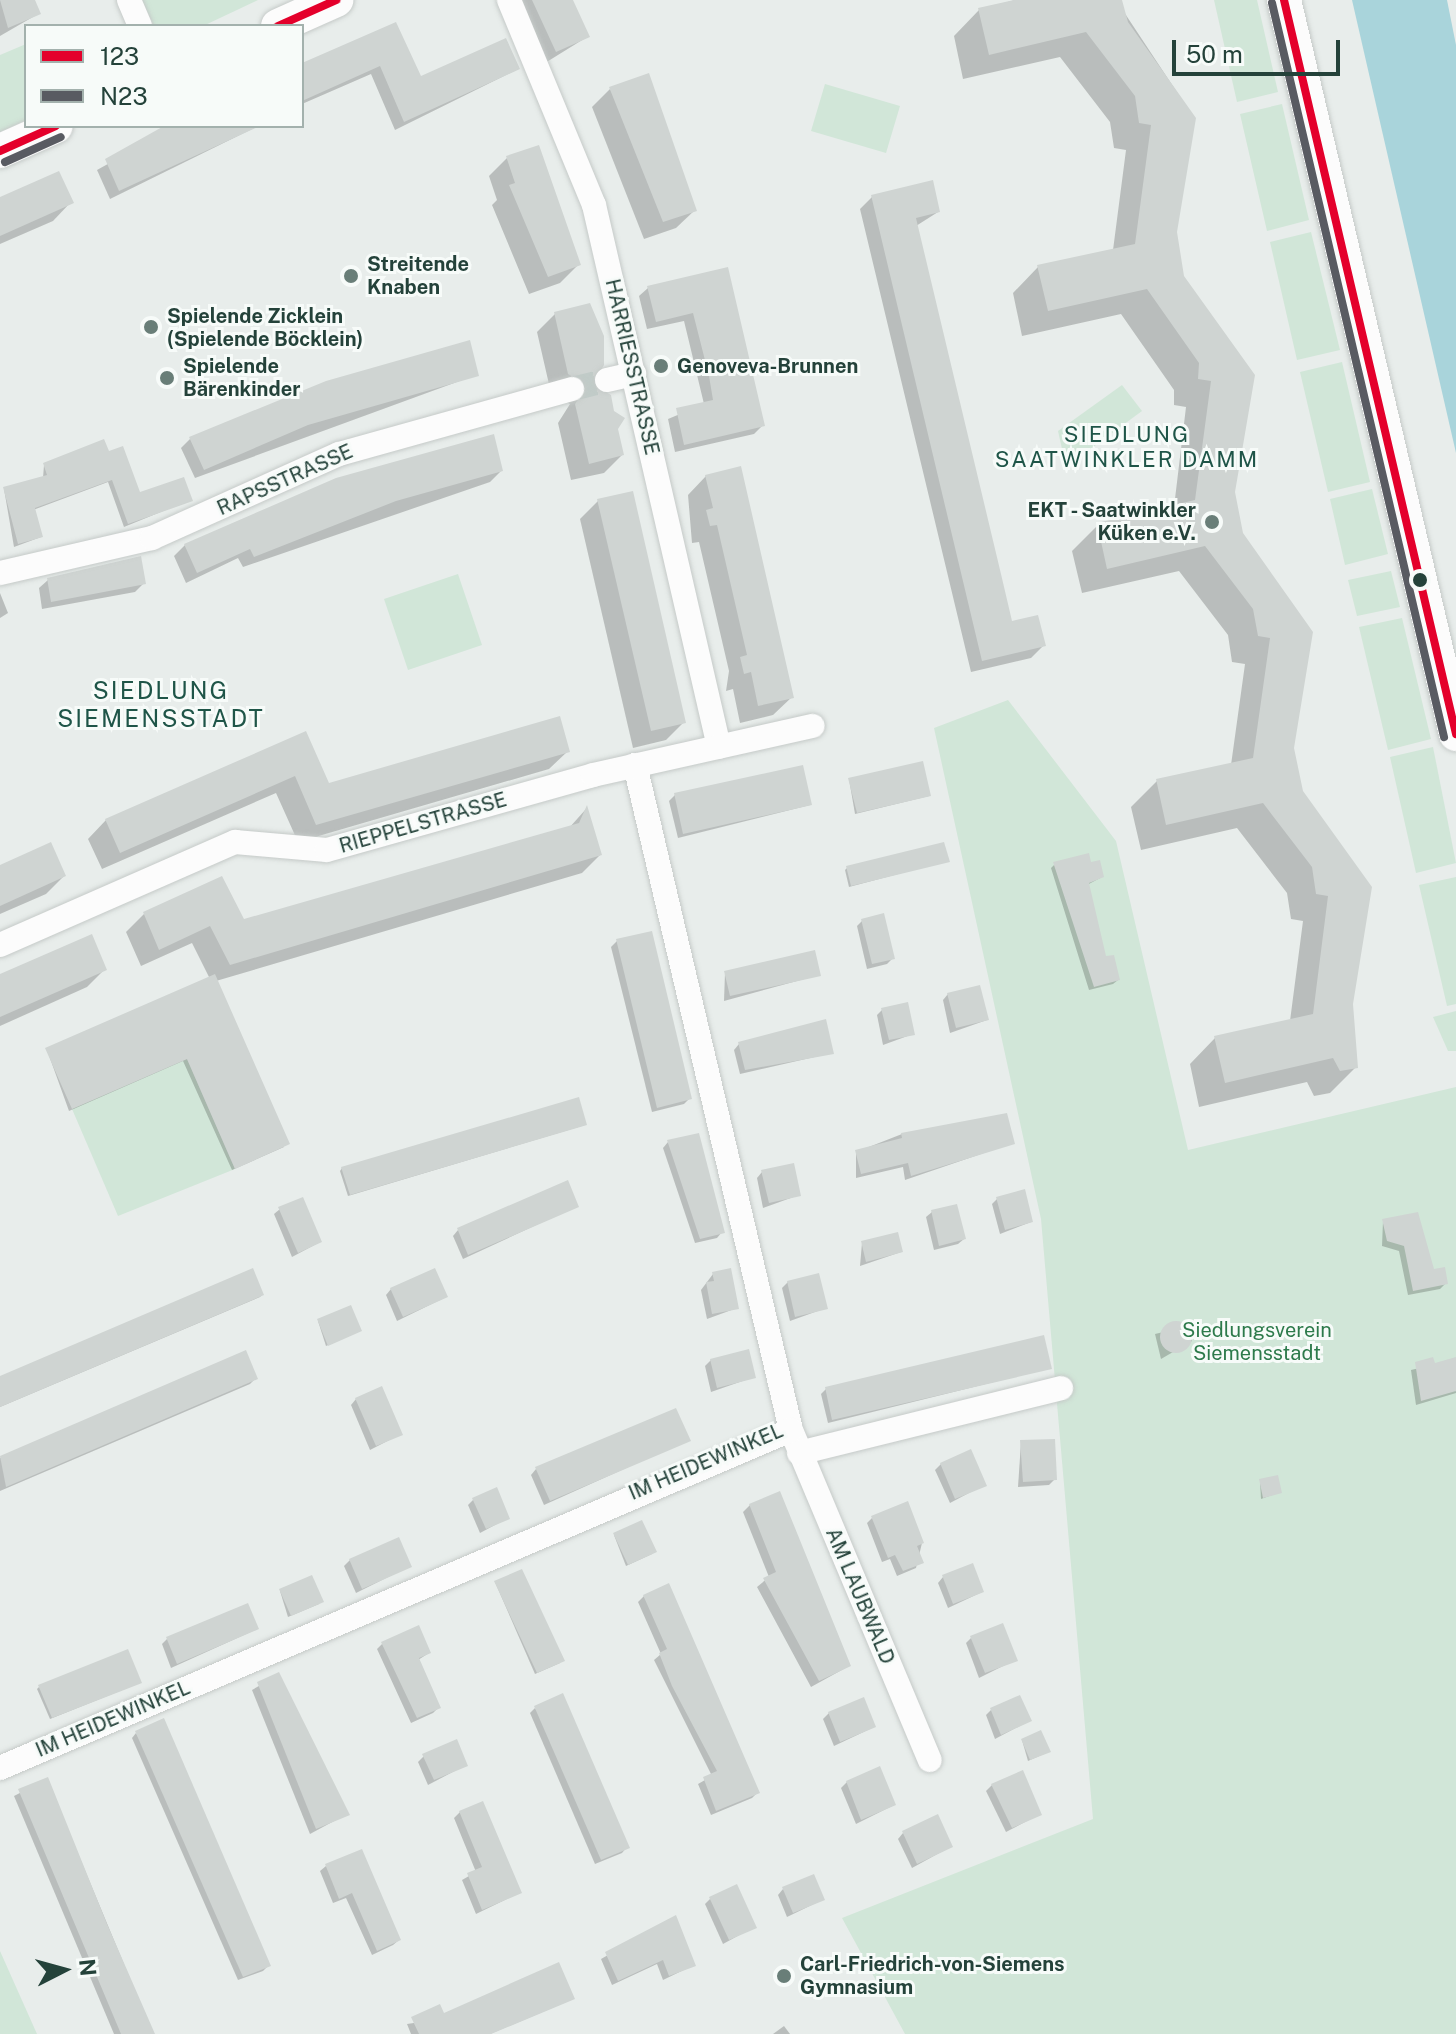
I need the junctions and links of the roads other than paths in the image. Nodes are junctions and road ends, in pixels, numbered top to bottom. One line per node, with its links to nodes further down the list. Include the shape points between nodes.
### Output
1 (129, 0): 5 (street)
2 (336, 0): 6 (main road)
3 (509, 0): 9 (street, HARRIESSTRASSE, via 594,205)
4 (1284, 0): 14 (main road)
5 (139, 24)
6 (282, 24)
7 (52, 128): 8 (main road)
8 (0, 151)
9 (634, 374): 10 (street); 15 (street, HARRIESSTRASSE)
10 (607, 380)
11 (572, 389): 12 (street, RAPSSTRASSE, via 339,454 152,538)
12 (0, 573)
13 (813, 726): 15 (street, RIEPPELSTRASSE)
14 (1456, 734)
15 (719, 747): 16 (street, RIEPPELSTRASSE)
16 (635, 765): 17 (street, RIEPPELSTRASSE, via 327,850 235,842); 19 (street, IM HEIDEWINKEL)
17 (0, 945)
18 (1061, 1388): 19 (street, IM HEIDEWINKEL)
19 (795, 1441): 20 (street, AM LAUBWALD); 21 (street, IM HEIDEWINKEL)
20 (930, 1760)
21 (0, 1768)

